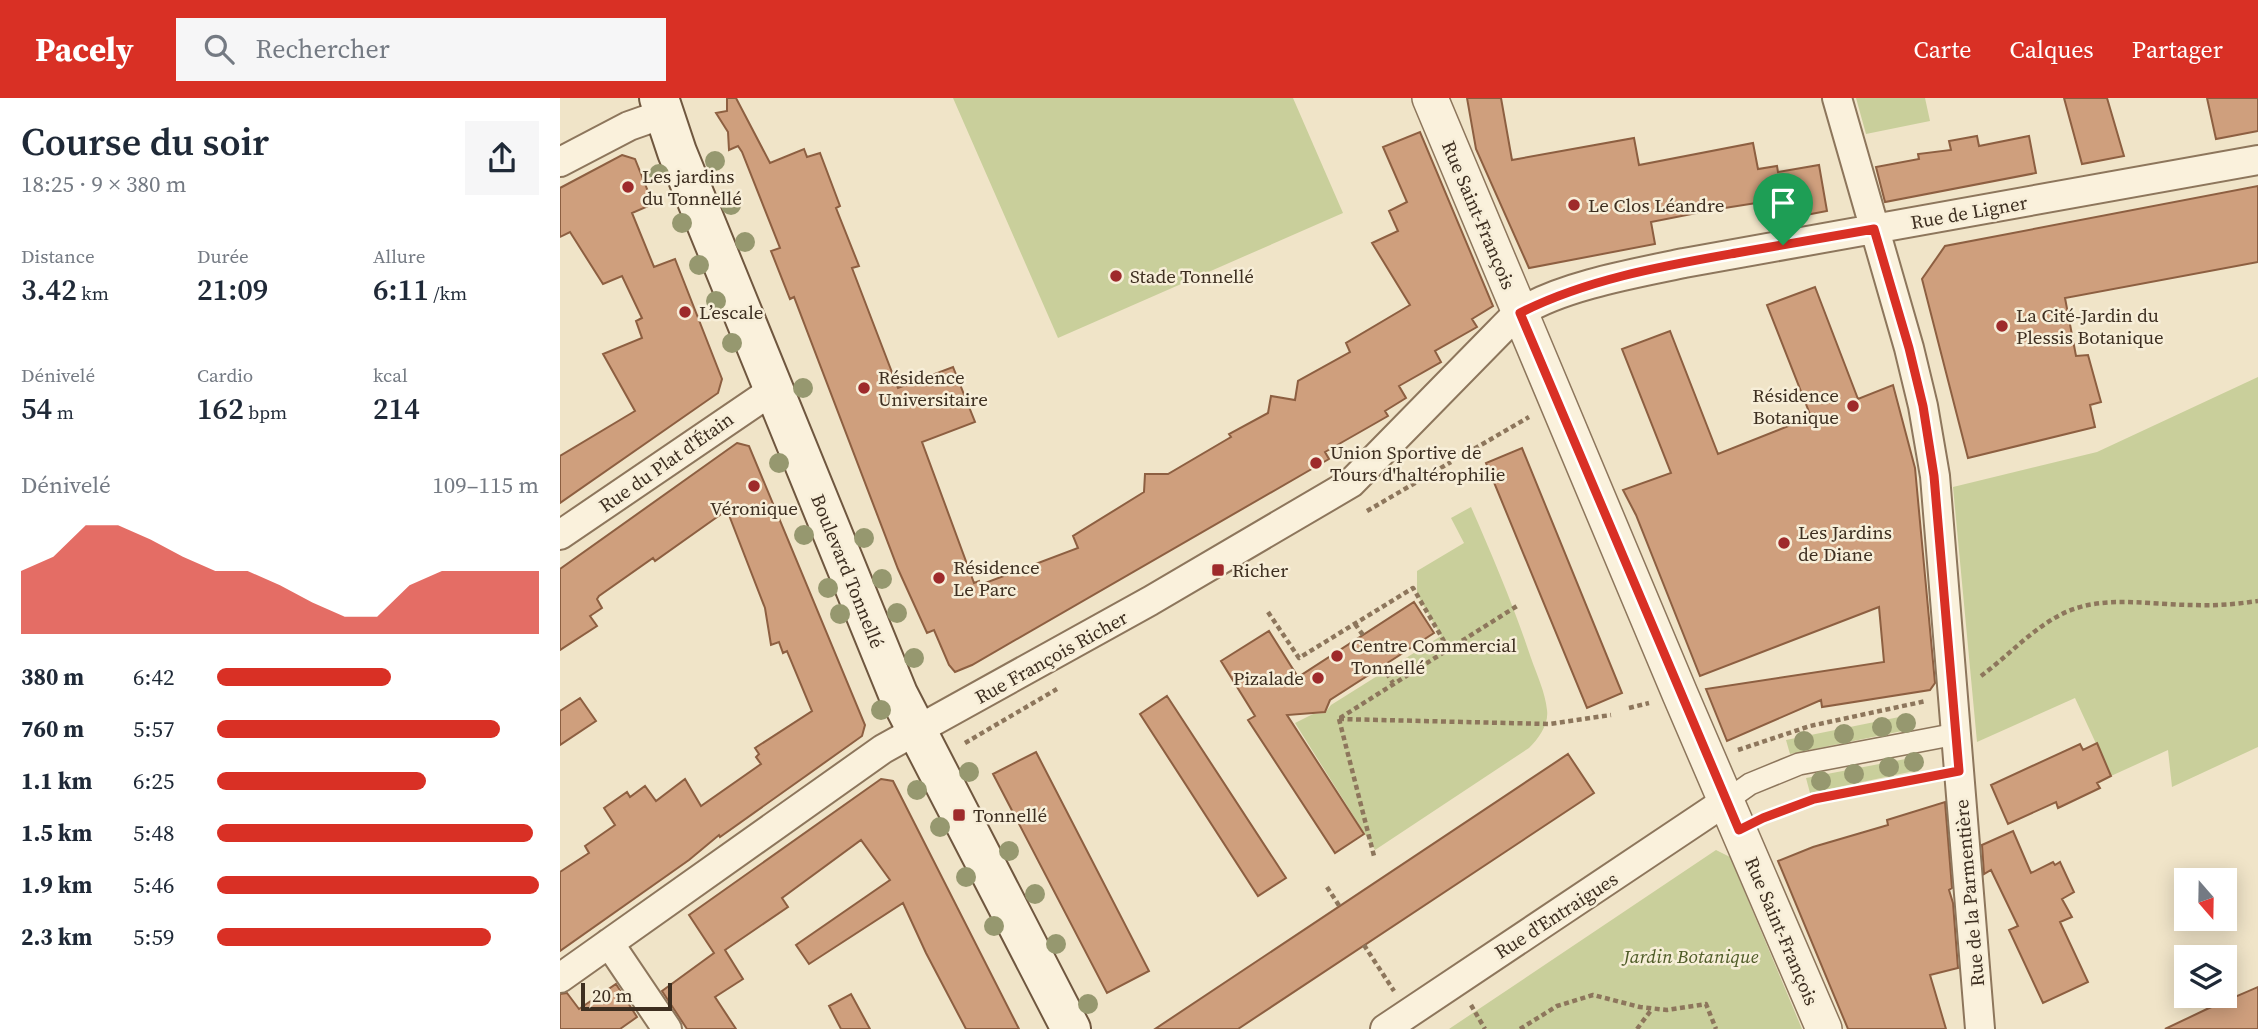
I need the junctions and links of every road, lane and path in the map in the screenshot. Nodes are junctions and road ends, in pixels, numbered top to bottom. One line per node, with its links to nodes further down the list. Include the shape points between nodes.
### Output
1 (1430, 98): 7 (street, Rue Saint-François)
2 (1838, 98): 6 (street, Rue de la Parmentière)
3 (661, 106): 5 (street); 8 (main road, Boulevard Tonnellé)
4 (2258, 160): 6 (street, Rue de Ligner)
5 (560, 162)
6 (1874, 229): 7 (street, Rue de Ligner, via 1618,277); 23 (street, Rue de la Parmentière, via 1923,406 1934,476)
7 (1520, 313): 9 (street, Rue Saint-François); 26 (street, Rue François Richer, via 1352,483)
8 (773, 390): 13 (street, Rue du Plat d'Étain); 26 (main road, Boulevard Tonnellé)
9 (1558, 401): 10 (path); 29 (street, Rue Saint-François)
10 (1467, 453)
11 (1451, 462): 12 (path)
12 (1429, 475)
13 (560, 536)
14 (2258, 601): 23 (path, via 2196,606 2086,605 2042,626 1982,675)
15 (1517, 606): 19 (path)
16 (1268, 612): 17 (path, via 1299,658)
17 (1356, 624): 18 (path); 19 (path, via 1413,588)
18 (1363, 635)
19 (1448, 648): 21 (path)
20 (1382, 666): 21 (path)
21 (1393, 683): 25 (path)
22 (1061, 687): 28 (path)
23 (1953, 692): 27 (street, Rue de la Parmentière); 29 (path, via 1810,726)
24 (1611, 715): 25 (path, via 1549,724)
25 (1339, 719): 32 (path)
26 (916, 732): 35 (street, Rue François Richer, via 884,749); 42 (main road, Boulevard Tonnellé)
27 (1956, 734): 30 (street, Rue de la Parmentière); 31 (street, via 1799,764 1749,785)
28 (965, 743)
29 (1708, 761): 31 (street, Rue Saint-François)
30 (1959, 771): 31 (path, via 1814,799 1763,818); 48 (street, Rue de la Parmentière)
31 (1732, 816): 40 (street, Rue d'Entraigues); 47 (street, Rue Saint-François)
32 (1374, 856)
33 (1327, 887): 34 (path)
34 (1340, 907)
35 (609, 943): 37 (street, Rue François Richer); 41 (street)
36 (1364, 945): 40 (path)
37 (560, 978)
38 (1652, 1009): 44 (path, via 1593,995 1557,1006); 45 (path); 46 (path, via 1706,1004)
39 (1475, 1012): 43 (path)
40 (1397, 1021)
41 (667, 1029)
42 (1071, 1029)
43 (1485, 1029)
44 (1520, 1029)
45 (1637, 1029)
46 (1716, 1029)
47 (1824, 1029)
48 (1980, 1029)

